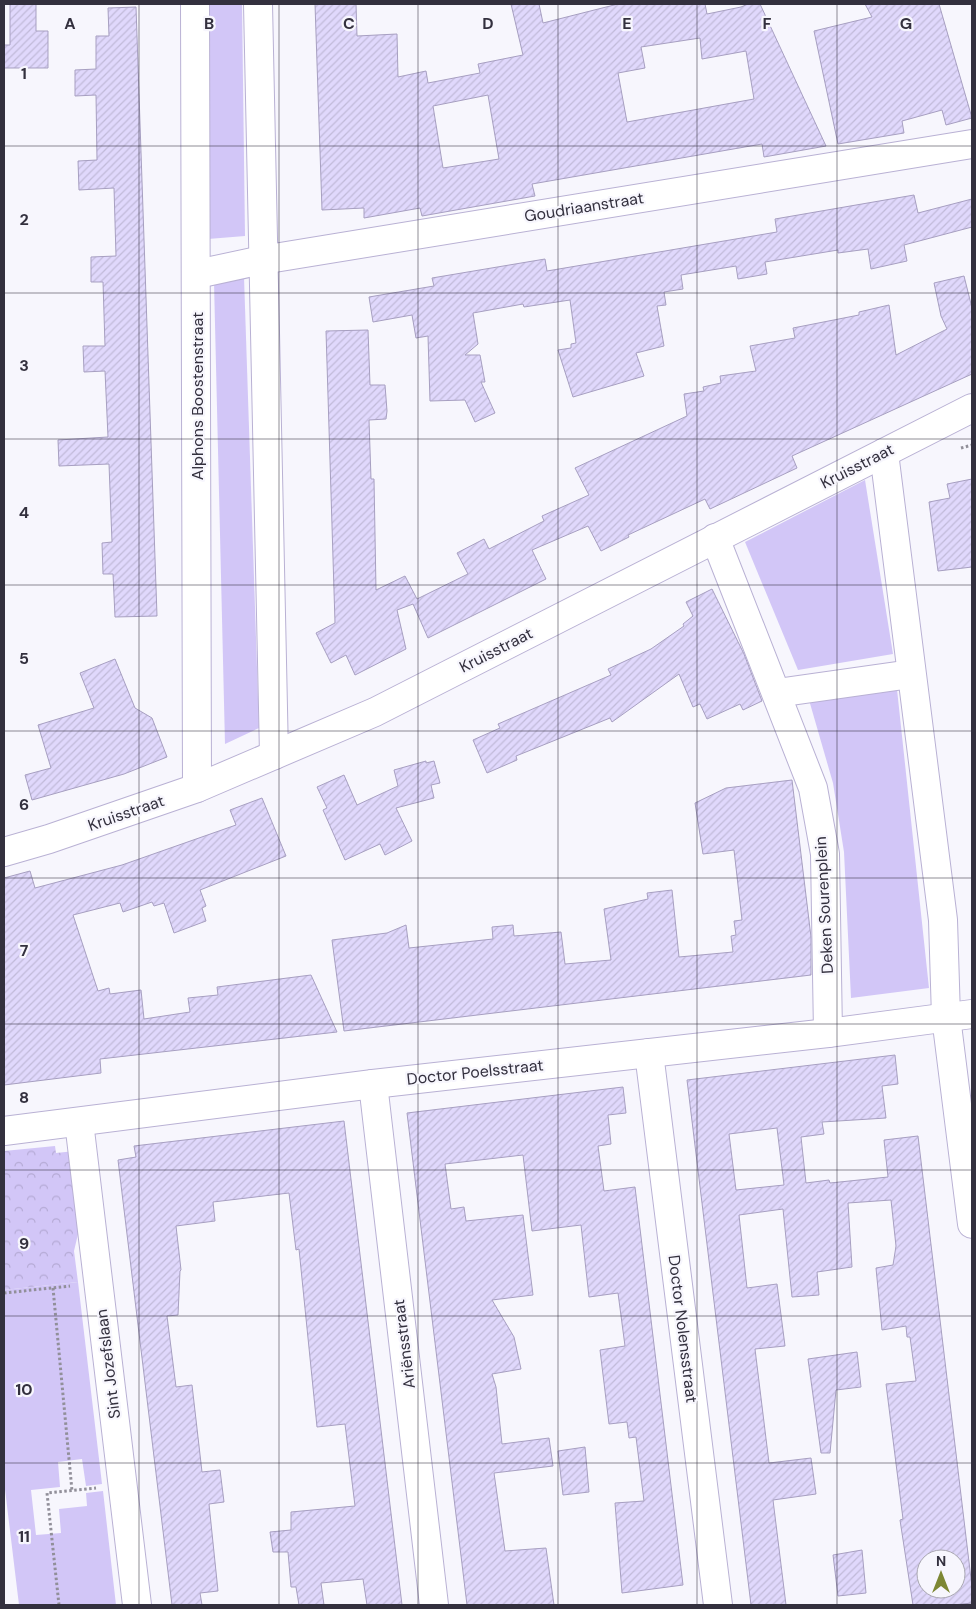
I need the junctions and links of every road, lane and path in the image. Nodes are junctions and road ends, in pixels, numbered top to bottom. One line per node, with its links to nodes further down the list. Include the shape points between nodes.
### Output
1 (195, 4): 5 (street, Alphons Boostenstraat)
2 (258, 4): 4 (street)
3 (972, 144): 4 (street, Goudriaanstraat)
4 (262, 260): 5 (street, Goudriaanstraat); 11 (street)
5 (197, 274): 12 (street, Alphons Boostenstraat)
6 (972, 408): 7 (street, Kruisstraat)
7 (884, 453): 8 (street, Kruisstraat); 9 (street)
8 (715, 538): 10 (street, Deken Sourenplein); 11 (street, Kruisstraat, via 375,712)
9 (911, 674): 10 (street); 14 (street, via 943,920)
10 (777, 693): 15 (street, Deken Sourenplein, via 813,788 825,854)
11 (274, 755): 12 (street, Kruisstraat)
12 (197, 788): 13 (street, Kruisstraat, via 49,840)
13 (4, 852)
14 (959, 1016): 15 (street, Doctor Poelsstraat); 20 (street)
15 (828, 1033): 16 (street, Doctor Poelsstraat)
16 (649, 1053): 17 (street, Doctor Poelsstraat); 29 (street, Doctor Nolensstraat)
17 (373, 1084): 18 (street, Doctor Poelsstraat); 28 (street, Ariënsstraat)
18 (79, 1122): 19 (street, Doctor Poelsstraat); 21 (street, Sint Jozefslaan)
19 (4, 1131)
20 (972, 1224)
21 (98, 1283): 22 (path); 24 (street, Sint Jozefslaan)
22 (53, 1288): 23 (path); 25 (path)
23 (4, 1293)
24 (123, 1485): 25 (path); 27 (street, Sint Jozefslaan)
25 (72, 1491): 26 (path, via 47,1493)
26 (59, 1605)
27 (138, 1605)
28 (434, 1605)
29 (718, 1605)

